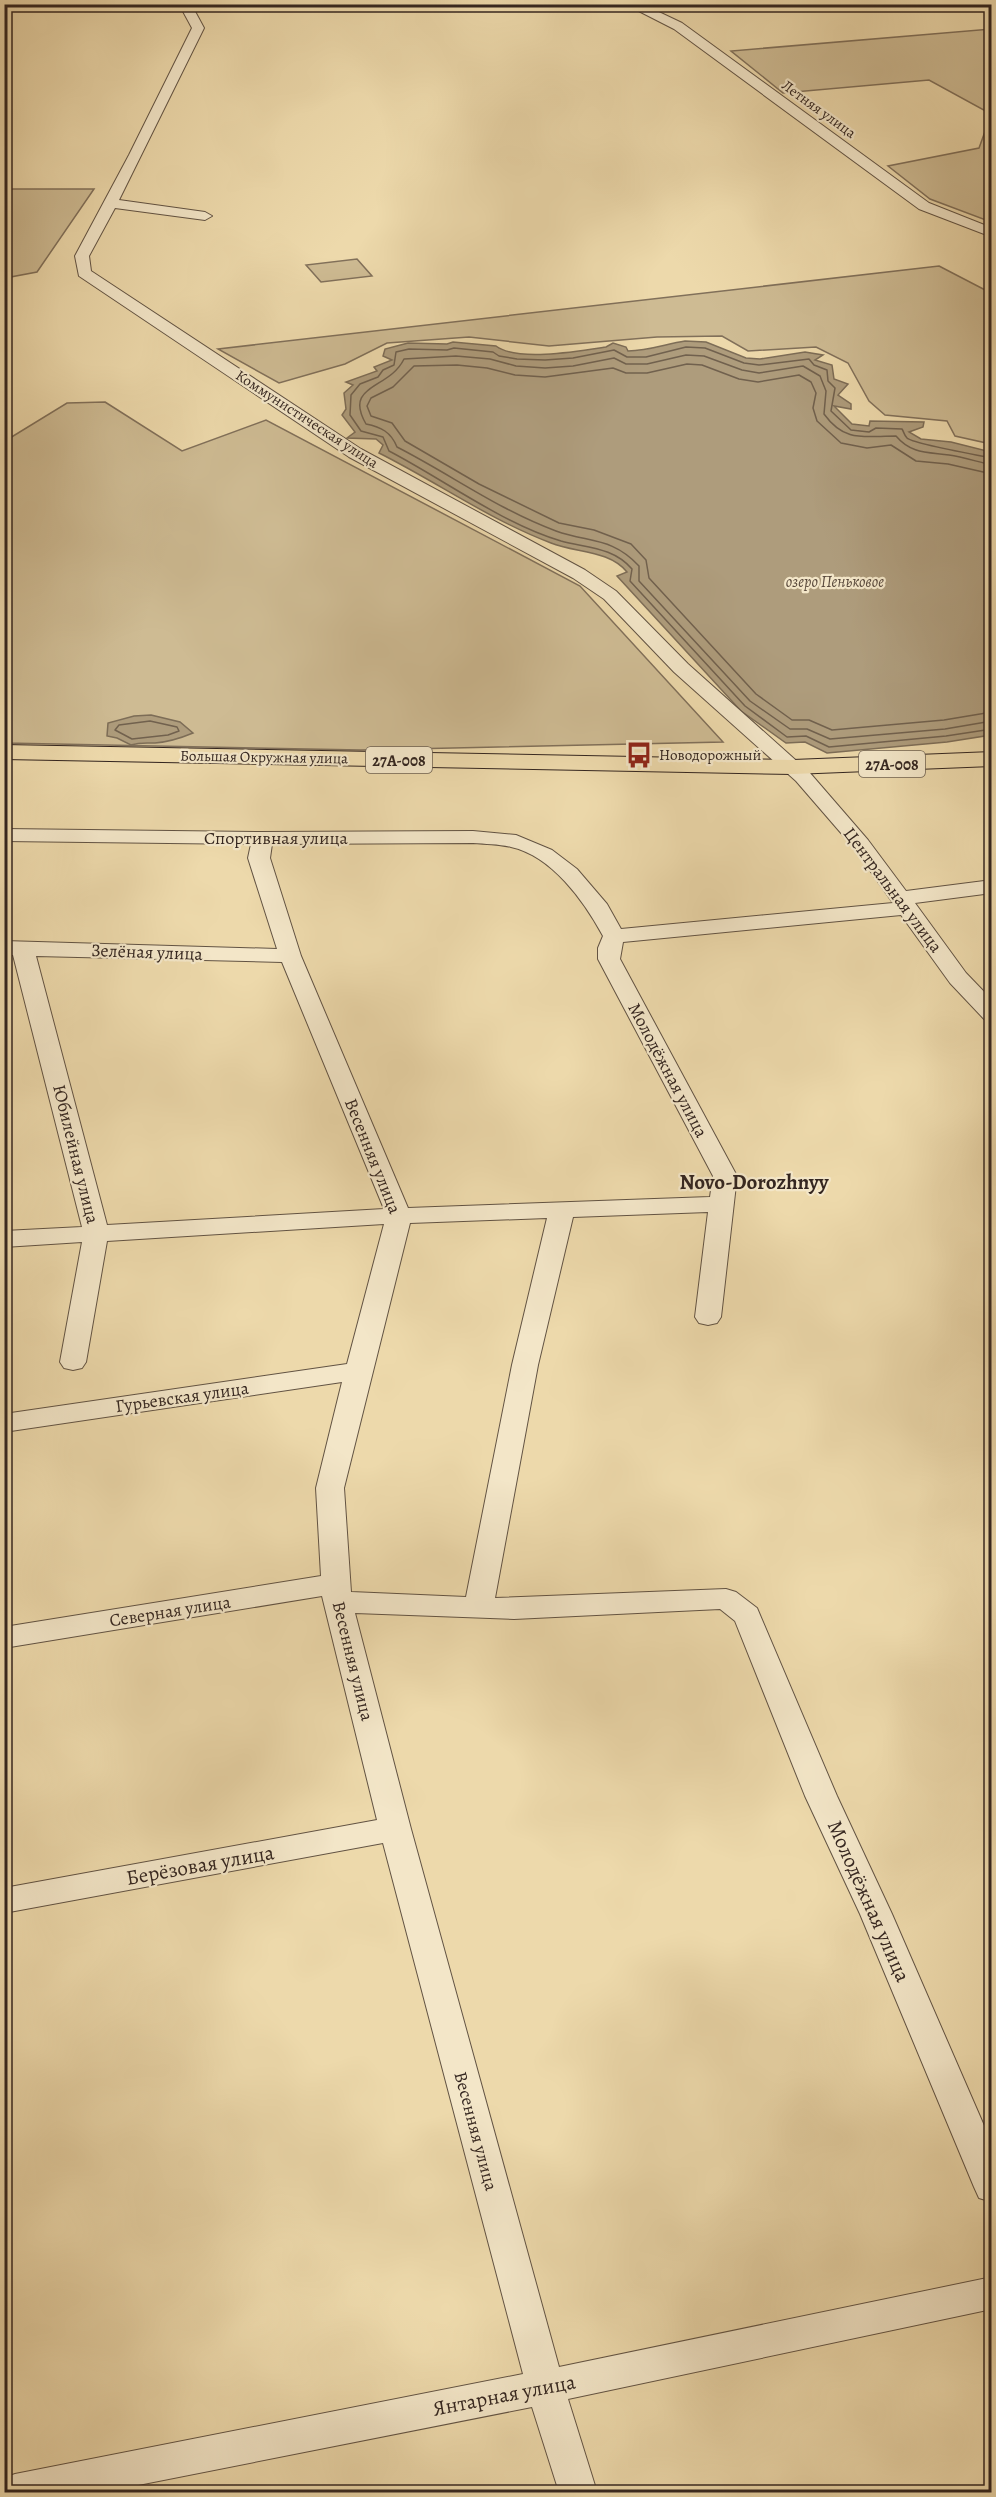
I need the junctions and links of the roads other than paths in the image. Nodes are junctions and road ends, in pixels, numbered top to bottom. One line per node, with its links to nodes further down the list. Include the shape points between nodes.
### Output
1 (185, 4): 3 (street, Коммунистическая улица, via 198,28)
2 (631, 4): 5 (street, Летняя улица, via 678,26 924,206)
3 (111, 203): 4 (street); 8 (street, Коммунистическая улица, via 82,256 84,273 355,453 579,574 610,595 681,669)
4 (205, 216)
5 (992, 233)
6 (4, 752): 8 (main road, Большая Окружная улица / 27А-008)
7 (992, 759): 8 (main road, Большая Окружная улица / 27А-008)
8 (793, 767): 12 (street, Центральная улица, via 861,844)
9 (4, 835): 10 (street, Спортивная улица)
10 (262, 838): 13 (street, Спортивная улица, via 473,837 516,841 544,854 569,874); 15 (street, Весенняя улица, via 259,858)
11 (992, 886): 12 (street)
12 (906, 903): 13 (street); 16 (street, Центральная улица, via 958,978)
13 (614, 936): 17 (street, Молодёжная улица, via 609,959 725,1176)
14 (14, 948): 15 (street, Зелёная улица); 20 (street, Юбилейная улица)
15 (290, 956): 19 (street, Весенняя улица)
16 (992, 1014)
17 (721, 1204): 18 (street); 22 (street, Молодёжная улица)
18 (562, 1209): 19 (street); 27 (street, via 525,1365)
19 (399, 1216): 20 (street); 24 (street, Весенняя улица)
20 (96, 1233): 21 (street); 23 (street, Юбилейная улица)
21 (4, 1239)
22 (708, 1317)
23 (73, 1362)
24 (359, 1371): 25 (street, Гурьевская улица); 26 (street, Весенняя улица, via 330,1488)
25 (4, 1423)
26 (336, 1593): 27 (street, Северная улица); 29 (street, Северная улица); 30 (street, Весенняя улица)
27 (478, 1606): 28 (street, Северная улица, via 514,1609 726,1599)
28 (747, 1615): 32 (street, Молодёжная улица, via 821,1796 876,1914)
29 (4, 1638)
30 (395, 1829): 31 (street, Берёзовая улица); 34 (street, Весенняя улица)
31 (4, 1901)
32 (992, 2187)
33 (992, 2293): 34 (street, Янтарная улица)
34 (545, 2387): 35 (street, Янтарная улица); 36 (street, Весенняя улица)
35 (15, 2493)
36 (578, 2493)

